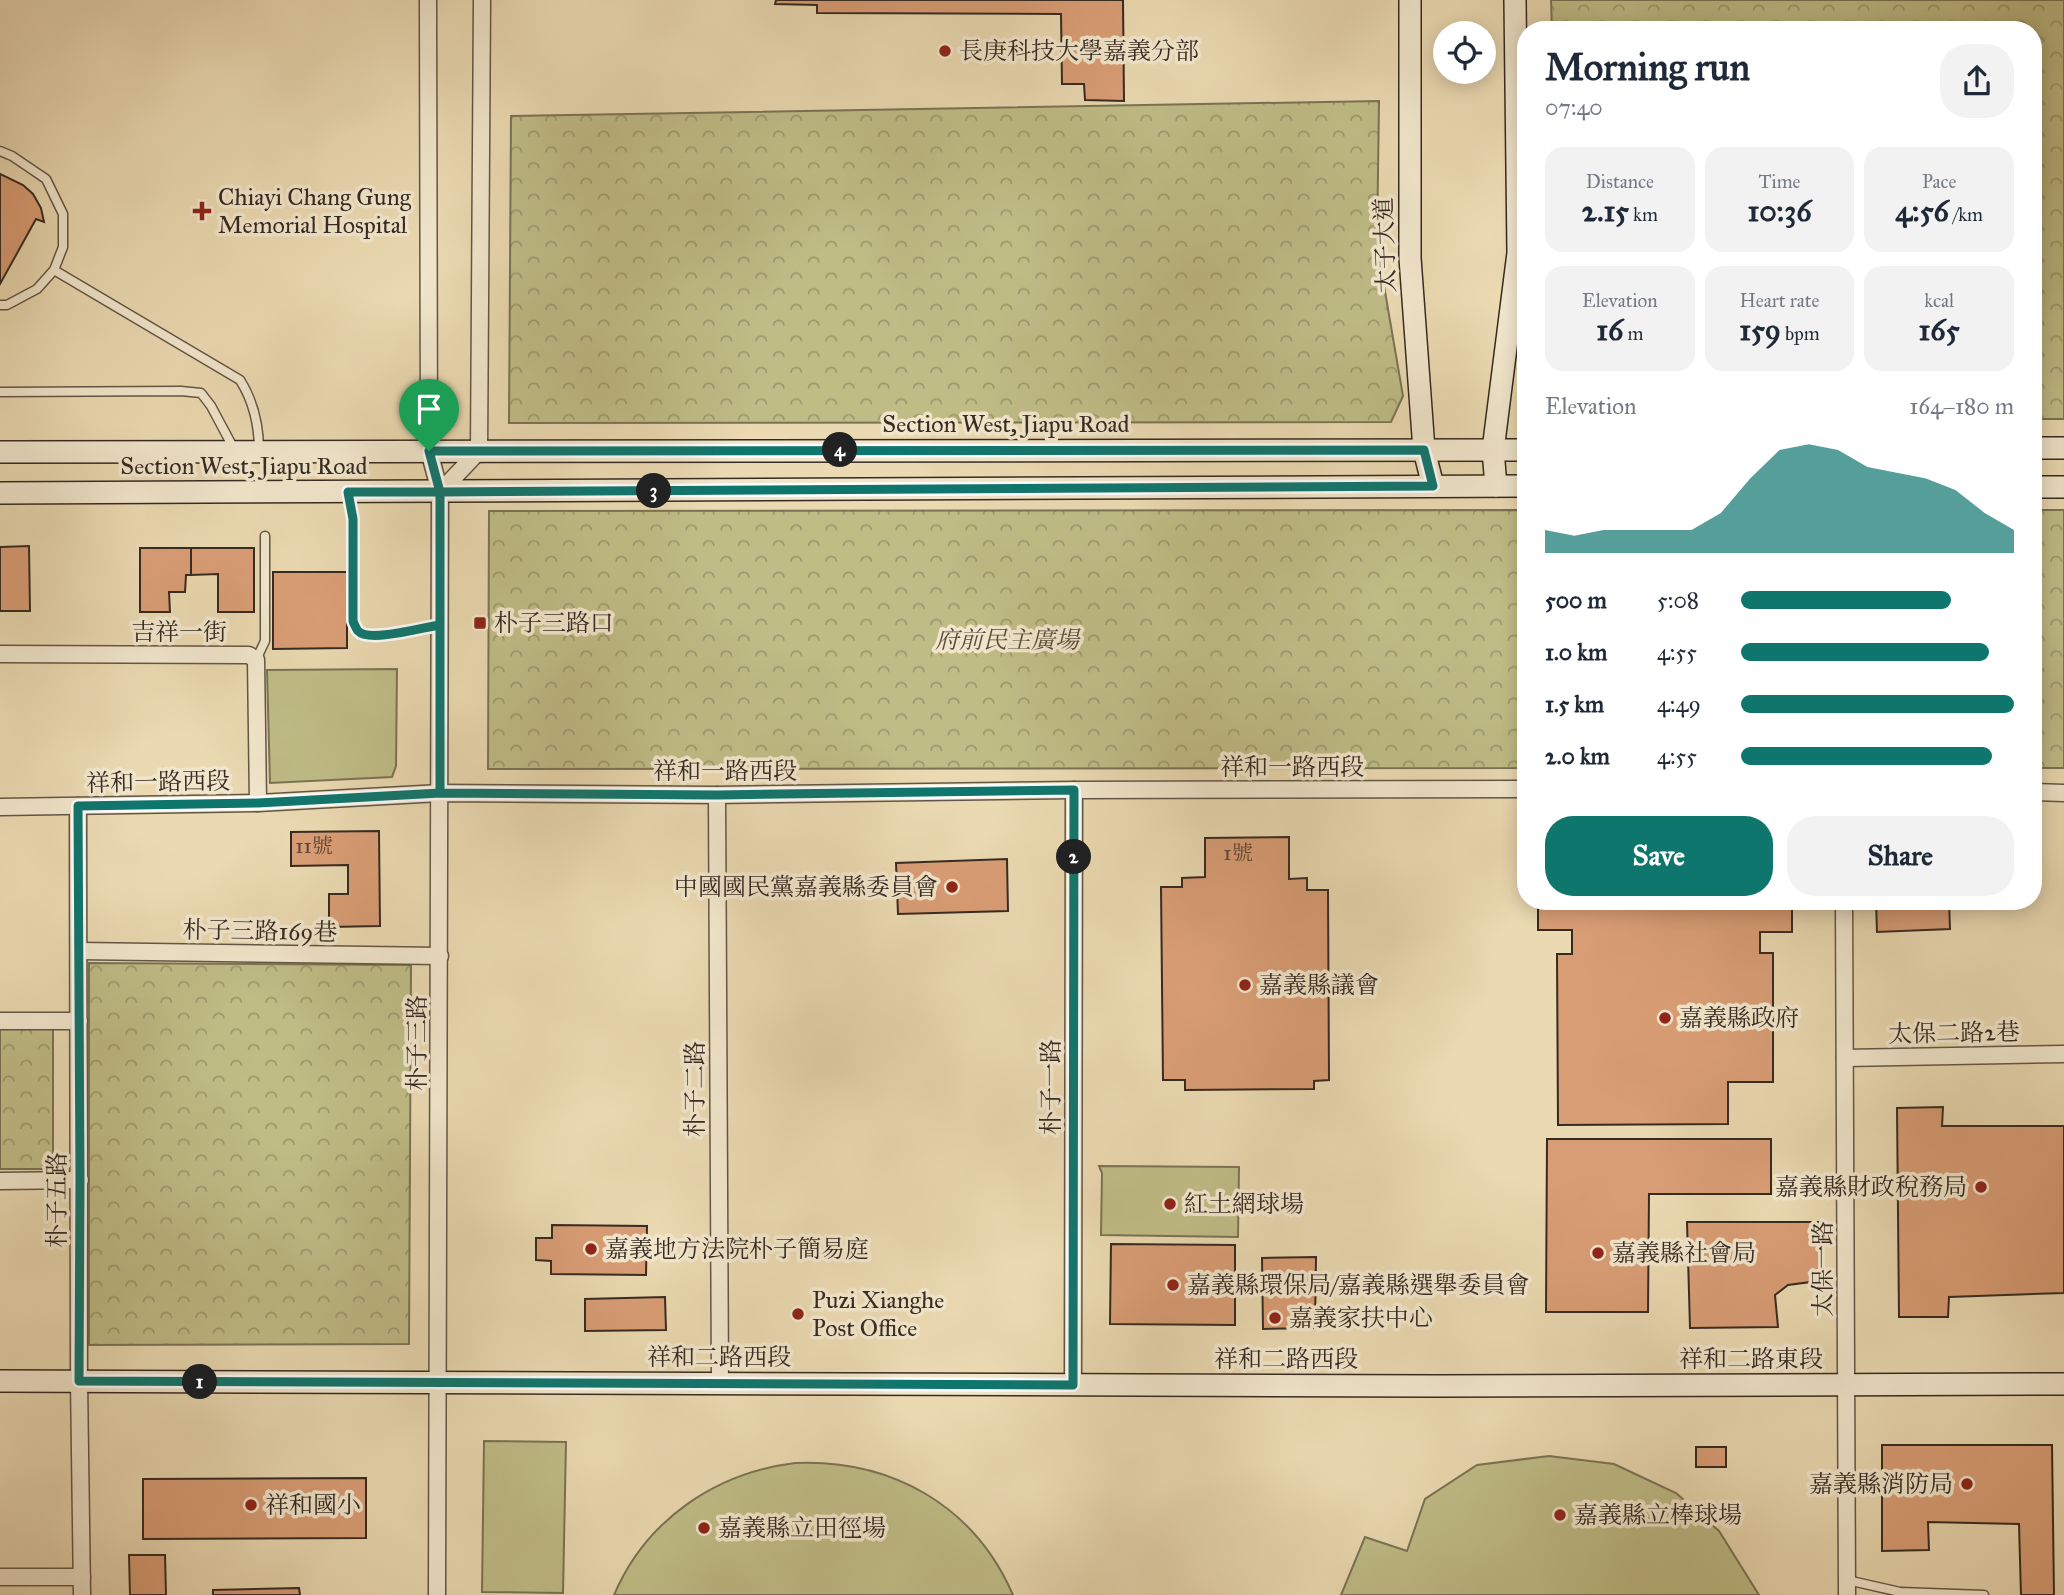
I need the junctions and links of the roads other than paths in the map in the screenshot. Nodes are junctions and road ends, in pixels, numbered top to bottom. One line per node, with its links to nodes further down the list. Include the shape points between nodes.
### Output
1 (428, 0): 16 (street, 朴子三路)
2 (482, 0): 17 (street)
3 (1410, 0): 13 (main road, 太子大道, via 1410,258)
4 (1515, 0): 6 (main road)
5 (0, 151): 8 (lane, via 46,179 63,214 63,247)
6 (1517, 169)
7 (1517, 261): 14 (main road)
8 (54, 270): 9 (lane, via 37,289); 20 (lane, via 240,380 250,396 259,429)
9 (0, 305)
10 (0, 392): 19 (lane, via 201,393)
11 (2042, 448): 12 (main road)
12 (2064, 448)
13 (1424, 450): 14 (main road, Section West, Jiapu Road); 17 (main road, Section West, Jiapu Road); 21 (main road, 太子大道)
14 (1493, 450): 15 (main road, Section West, Jiapu Road); 22 (main road)
15 (1517, 450)
16 (429, 451): 17 (main road, Section West, Jiapu Road); 20 (main road, Section West, Jiapu Road); 27 (street, 朴子三路)
17 (480, 451): 27 (street)
18 (0, 452): 19 (main road, Section West, Jiapu Road)
19 (235, 452): 20 (main road, Section West, Jiapu Road)
20 (259, 452)
21 (1433, 486): 22 (main road, Section West, Jiapu Road); 27 (main road, Section West, Jiapu Road)
22 (1496, 486): 23 (main road, Section West, Jiapu Road)
23 (1517, 486)
24 (2042, 487): 25 (main road)
25 (2064, 487)
26 (348, 492): 27 (main road, Section West, Jiapu Road); 28 (main road, Section West, Jiapu Road); 30 (lane, via 357,631 376,636)
27 (440, 492): 30 (street, 朴子三路)
28 (0, 493)
29 (265, 536): 32 (lane, via 265,641)
30 (440, 625): 36 (street, 朴子三路)
31 (0, 654): 32 (street, 吉祥一街, via 248,655)
32 (256, 660): 39 (street, 吉祥一街)
33 (1517, 789): 34 (street, 祥和一路西段)
34 (1074, 790): 38 (street, 祥和一路西段); 56 (street, 朴子一路)
35 (2042, 792): 37 (street)
36 (440, 793): 38 (street, 祥和一路西段); 39 (street, 祥和一路西段); 44 (street, 朴子三路)
37 (2064, 793)
38 (717, 795): 54 (street, 朴子二路)
39 (258, 803): 40 (street, 祥和一路西段)
40 (78, 806): 41 (street, 祥和一路西段); 43 (street, 朴子五路)
41 (0, 807)
42 (1844, 910): 48 (street, 太保一路)
43 (79, 951): 44 (street, 朴子三路169巷); 46 (street, 朴子五路)
44 (440, 956): 53 (street, 朴子三路)
45 (0, 1021): 46 (street)
46 (79, 1021): 49 (street, 朴子五路)
47 (2064, 1054): 48 (street, 太保二路2巷)
48 (1845, 1058): 57 (street, 太保一路)
49 (80, 1180): 50 (street); 52 (street, 朴子五路)
50 (0, 1181)
51 (0, 1381): 52 (main road, 祥和二路西段)
52 (79, 1381): 53 (main road, 祥和二路西段); 60 (street, 朴子五路)
53 (438, 1382): 54 (main road, 祥和二路西段); 63 (street, 朴子三路)
54 (720, 1383): 56 (main road, 祥和二路西段)
55 (2064, 1384): 57 (main road, 祥和二路東段)
56 (1073, 1385): 58 (main road, 祥和二路西段)
57 (1846, 1385): 58 (main road, 祥和二路東段); 61 (street, 太保一路)
58 (1438, 1386)
59 (0, 1577): 60 (street)
60 (82, 1577): 62 (street, 朴子五路)
61 (1847, 1588): 64 (lane)
62 (82, 1595)
63 (437, 1595)
64 (1984, 1595)

